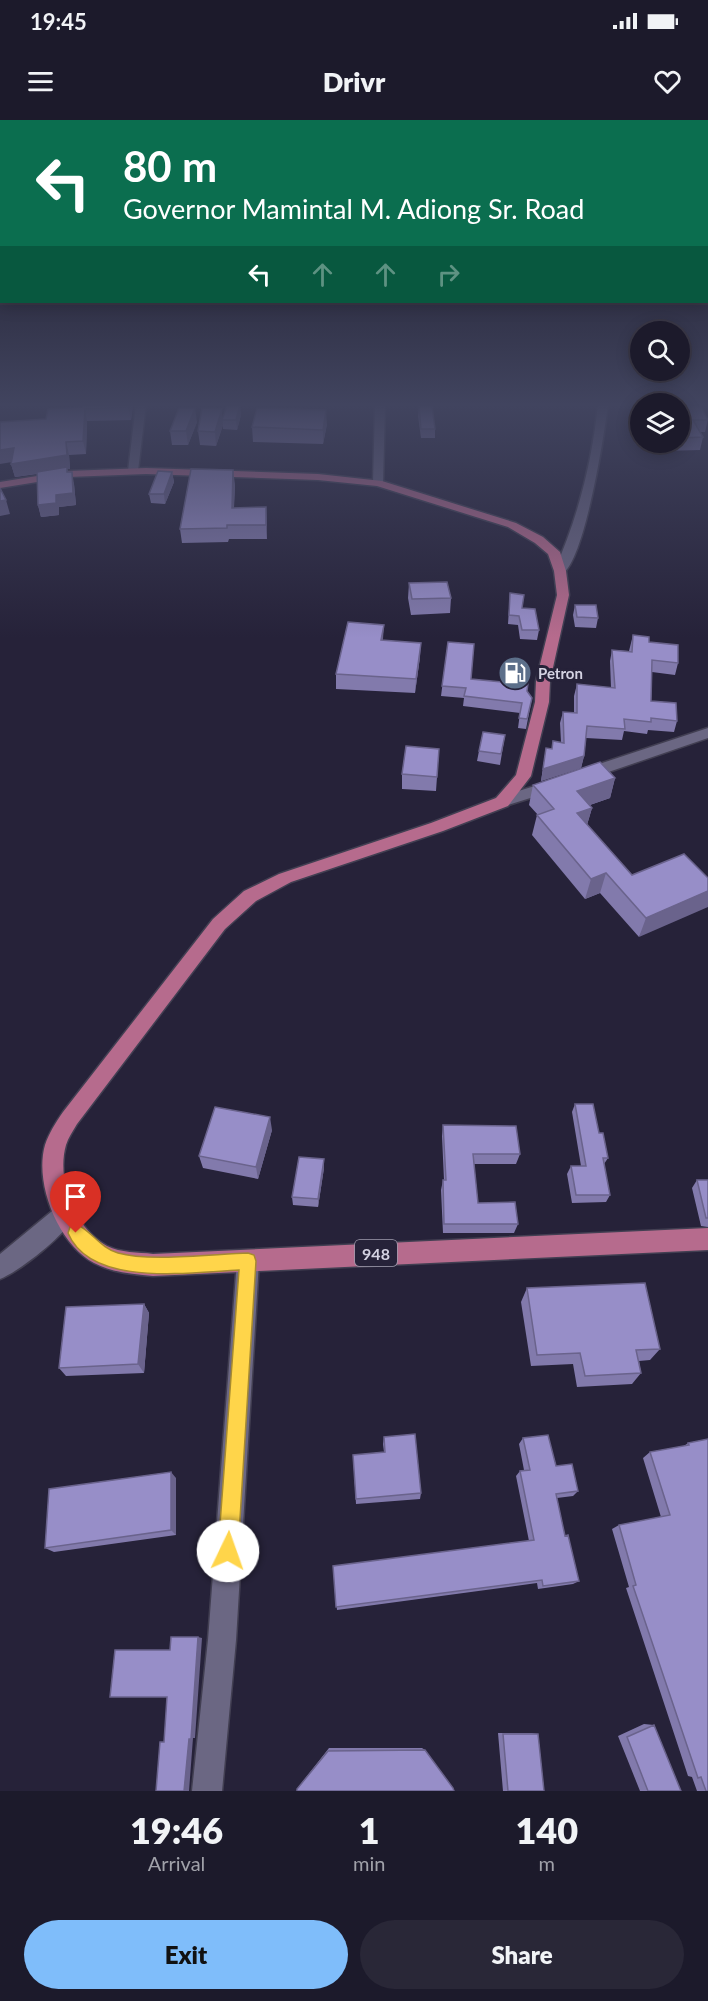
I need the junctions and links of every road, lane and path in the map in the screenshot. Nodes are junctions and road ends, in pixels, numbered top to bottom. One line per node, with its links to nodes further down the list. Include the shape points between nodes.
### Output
1 (19, 482): 5 (main road)
2 (368, 482): 4 (main road)
3 (589, 482): 6 (street, via 574,543)
4 (378, 483): 6 (main road, via 512,525 554,552)
5 (0, 485)
6 (560, 571): 8 (main road, via 563,595 534,734 523,776)
7 (708, 734): 8 (street)
8 (502, 802): 9 (main road, 948, via 285,878 250,896 219,924 60,1136 55,1146 53,1175)
9 (65, 1214): 11 (main road, 948, via 76,1233 95,1252 118,1262 153,1265); 12 (street)
10 (708, 1239): 11 (main road, 948)
11 (248, 1261): 13 (street, via 222,1640)
12 (0, 1268)
13 (207, 1791)

